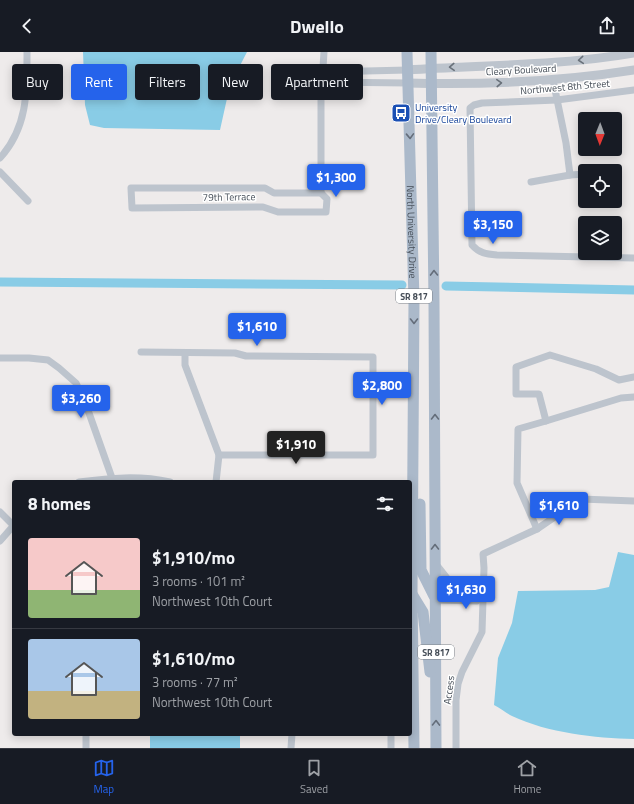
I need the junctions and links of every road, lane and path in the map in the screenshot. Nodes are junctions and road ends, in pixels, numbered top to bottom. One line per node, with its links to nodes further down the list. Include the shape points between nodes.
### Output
1 (27, 52): 18 (street, via 26,104 10,145)
2 (324, 52): 6 (street)
3 (407, 52): 8 (main road, North University Drive / SR 817)
4 (431, 52): 7 (main road, North University Drive / SR 817)
5 (634, 53): 7 (street, Cleary Boulevard, one-way to 7, via 585,60)
6 (323, 64)
7 (432, 68): 8 (street, Cleary Boulevard); 14 (main road, North University Drive / SR 817)
8 (408, 70): 10 (street); 13 (main road, North University Drive / SR 817)
9 (634, 70): 11 (street, Cleary Boulevard)
10 (363, 71)
11 (553, 80): 14 (street, Cleary Boulevard, one-way to 11, via 483,84); 17 (street)
12 (363, 82): 13 (street)
13 (408, 82): 14 (street, Cleary Boulevard); 32 (main road, North University Drive / SR 817, one-way to 32, via 414,300)
14 (432, 83): 45 (main road, North University Drive / SR 817, one-way to 14)
15 (634, 90): 17 (street, Northwest 8th Street)
16 (321, 100): 23 (street)
17 (557, 100): 21 (street); 25 (street, Northwest 8th Street, via 482,103 470,108 472,245 477,251 496,255)
18 (0, 158)
19 (0, 172): 24 (street)
20 (578, 174): 21 (street)
21 (570, 175): 22 (street)
22 (531, 182)
23 (321, 193): 23 (street, 79th Terrace, via 274,193 265,188 132,188 132,208 263,207 278,212 326,212 327,199)
24 (28, 201)
25 (634, 258)
26 (141, 352): 27 (street)
27 (185, 353): 33 (street, via 185,364); 33 (street, via 373,357 373,455)
28 (0, 358): 34 (street, via 48,360 76,383)
29 (634, 377): 31 (street, via 619,380 596,369 550,355 516,367 516,394 539,394)
30 (634, 397): 31 (street, via 621,398)
31 (546, 421): 43 (street, via 518,429 517,483)
32 (413, 452): 41 (main road, North University Drive / SR 817); 48 (main road, via 419,460 421,570)
33 (219, 455): 37 (street)
34 (112, 478): 35 (street); 36 (street)
35 (96, 480)
36 (158, 480)
37 (216, 480)
38 (634, 501): 43 (street, via 581,500)
39 (0, 512): 40 (street)
40 (12, 523)
41 (412, 523)
42 (12, 527): 44 (street)
43 (537, 529): 46 (street, Access, via 483,554)
44 (0, 541)
45 (435, 563): 46 (street, via 450,582 475,582); 48 (main road, North University Drive / SR 817)
46 (484, 592): 48 (street, via 477,601); 59 (street, Access, via 482,632 458,684)
47 (412, 596): 50 (main road, via 423,612)
48 (435, 600): 50 (main road, North University Drive / SR 817)
49 (412, 645): 57 (main road, North University Drive / SR 817)
50 (436, 703): 58 (main road, North University Drive / SR 817, one-way to 50)
51 (86, 736): 54 (street)
52 (292, 736): 55 (street)
53 (391, 736): 56 (street)
54 (86, 748)
55 (291, 748)
56 (391, 748)
57 (414, 748)
58 (436, 748)
59 (456, 748)

